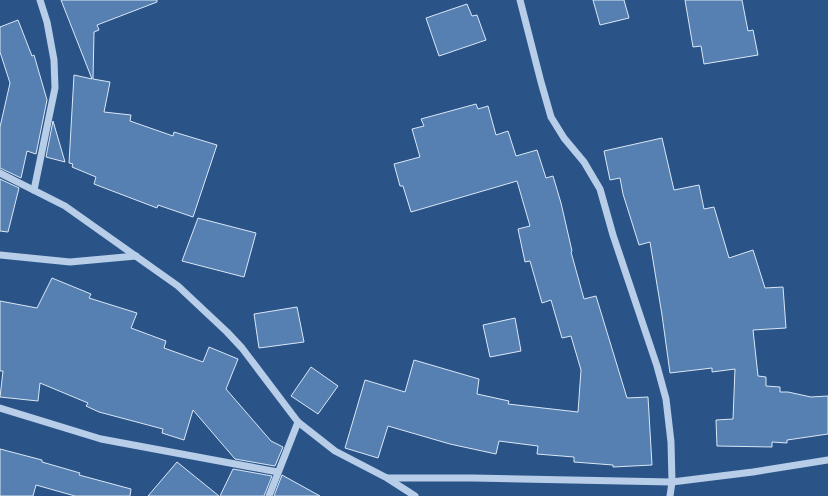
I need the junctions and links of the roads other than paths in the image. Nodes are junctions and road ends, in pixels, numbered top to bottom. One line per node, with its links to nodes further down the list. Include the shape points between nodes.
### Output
1 (40, 0): 4 (street, via 54,60 55,88)
2 (520, 0): 12 (street, via 551,118 584,162 600,189 658,366 666,399)
3 (0, 173): 4 (street)
4 (34, 190): 6 (street, via 65,206)
5 (0, 255): 6 (street, via 70,262)
6 (136, 256): 8 (street, via 178,286 227,332)
7 (0, 408): 10 (street, via 101,438)
8 (298, 422): 10 (street); 11 (street, via 335,451)
9 (828, 460): 12 (street)
10 (278, 472): 13 (street)
11 (387, 478): 12 (street); 14 (street)
12 (672, 482): 15 (street)
13 (269, 496)
14 (415, 496)
15 (670, 496)

